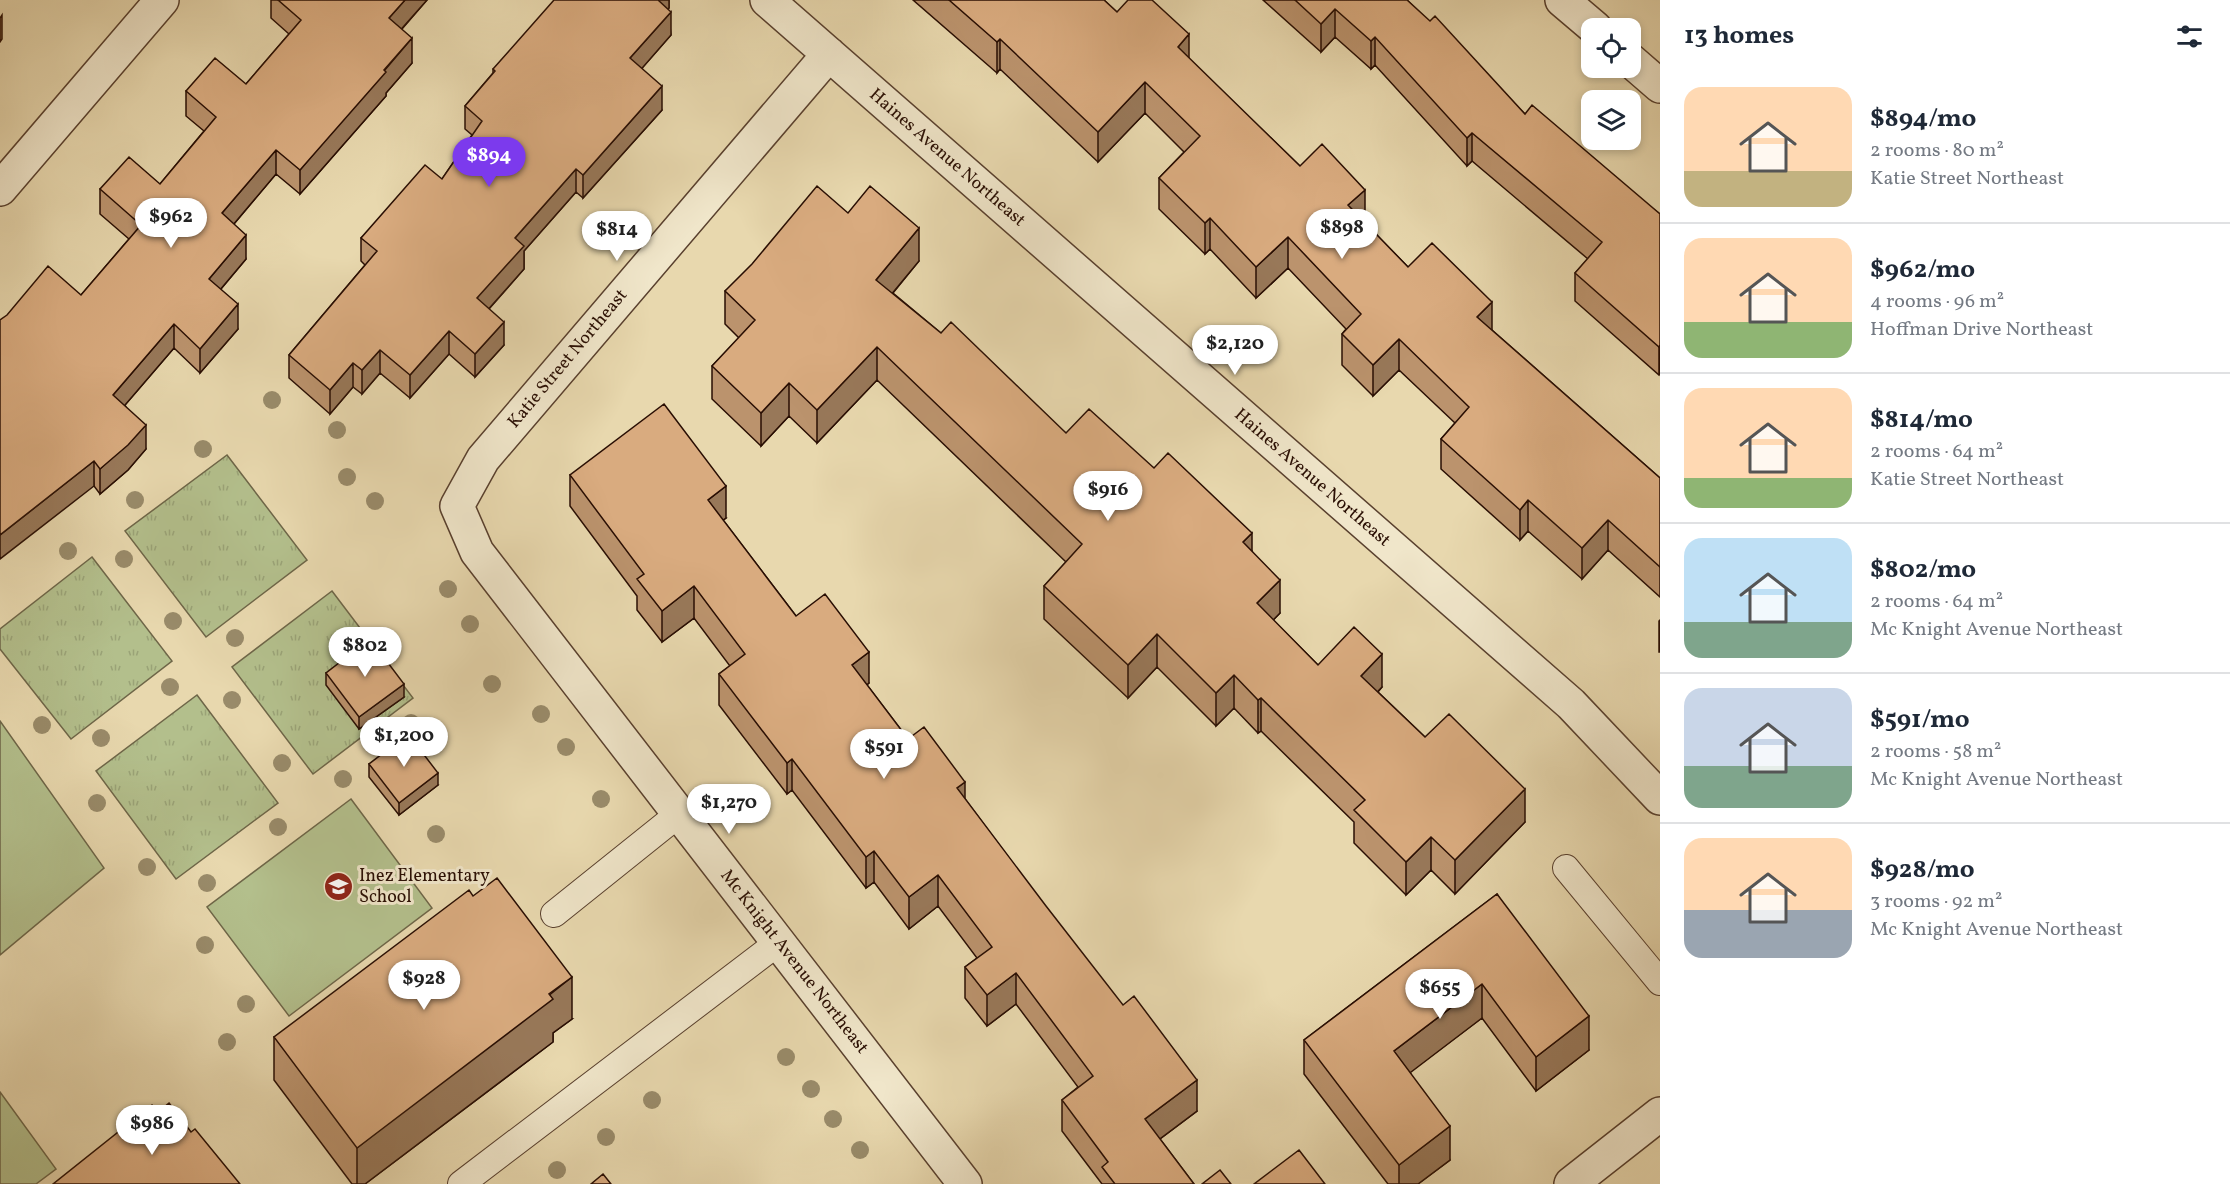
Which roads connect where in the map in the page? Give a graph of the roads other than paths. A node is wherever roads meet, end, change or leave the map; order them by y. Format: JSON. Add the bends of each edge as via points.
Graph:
{"nodes":[{"id":1,"x":162,"y":0,"type":"edge"},
{"id":2,"x":767,"y":0,"type":"edge"},
{"id":3,"x":1562,"y":0,"type":"edge"},
{"id":4,"x":1583,"y":18,"type":"edge"},
{"id":5,"x":829,"y":54,"type":"junction"},
{"id":6,"x":1641,"y":70,"type":"edge"},
{"id":7,"x":1660,"y":86,"type":"edge"},
{"id":8,"x":0,"y":189,"type":"edge"},
{"id":9,"x":457,"y":506,"type":"joint"},
{"id":10,"x":1660,"y":798,"type":"edge"},
{"id":11,"x":680,"y":813,"type":"junction"},
{"id":12,"x":1566,"y":868,"type":"dead end"},
{"id":13,"x":554,"y":914,"type":"dead end"},
{"id":14,"x":779,"y":942,"type":"junction"},
{"id":15,"x":1660,"y":982,"type":"edge"},
{"id":16,"x":1660,"y":1114,"type":"edge"},
{"id":17,"x":461,"y":1184,"type":"edge"},
{"id":18,"x":965,"y":1184,"type":"edge"},
{"id":19,"x":1571,"y":1184,"type":"edge"}],
"edges":[{"from":1,"to":8,"type":"street"},
{"from":2,"to":5,"type":"street","name":"Haines Avenue Northeast"},
{"from":3,"to":4,"type":"street"},
{"from":5,"to":9,"type":"street","name":"Katie Street Northeast","via":[[483,459]]},
{"from":5,"to":10,"type":"street","name":"Haines Avenue Northeast","via":[[1571,704]]},
{"from":6,"to":7,"type":"street"},
{"from":9,"to":11,"type":"street","name":"Mc Knight Avenue Northeast","via":[[477,552]]},
{"from":11,"to":13,"type":"lane"},
{"from":11,"to":14,"type":"street","name":"Mc Knight Avenue Northeast"},
{"from":12,"to":15,"type":"lane"},
{"from":14,"to":17,"type":"lane"},
{"from":14,"to":18,"type":"street","name":"Mc Knight Avenue Northeast"},
{"from":16,"to":19,"type":"street"}]}
